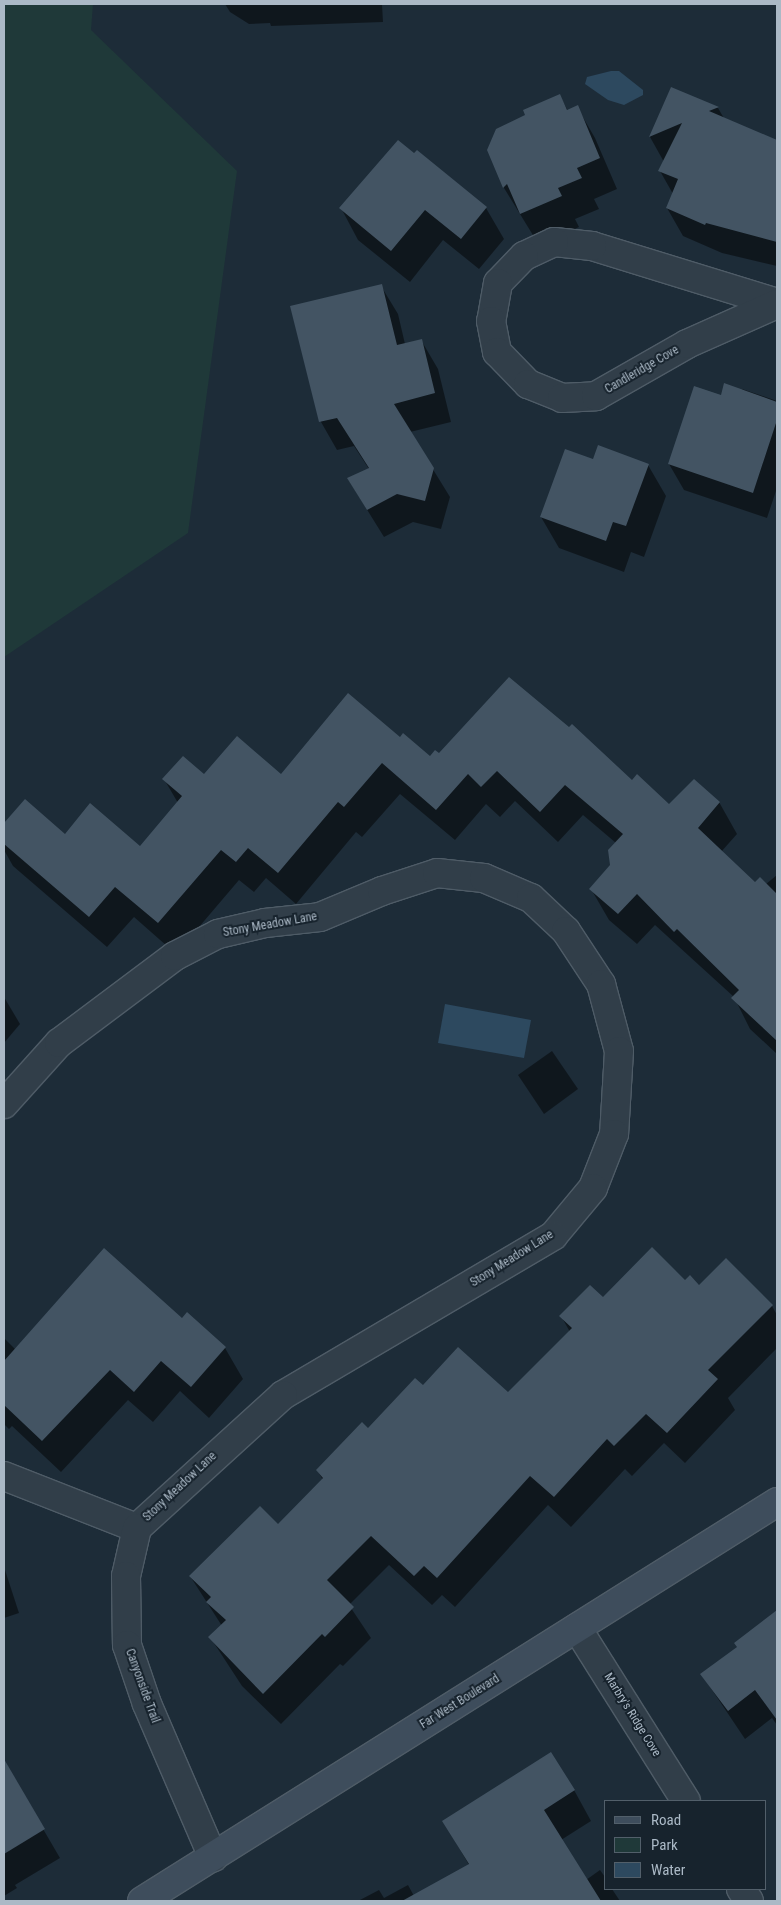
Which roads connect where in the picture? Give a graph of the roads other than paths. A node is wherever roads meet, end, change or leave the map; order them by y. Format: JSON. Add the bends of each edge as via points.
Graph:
{"nodes":[{"id":1,"x":777,"y":303,"type":"edge"},
{"id":2,"x":4,"y":1104,"type":"edge"},
{"id":3,"x":4,"y":1476,"type":"edge"},
{"id":4,"x":777,"y":1502,"type":"edge"},
{"id":5,"x":137,"y":1528,"type":"junction"},
{"id":6,"x":577,"y":1628,"type":"junction"},
{"id":7,"x":685,"y":1800,"type":"edge"},
{"id":8,"x":213,"y":1857,"type":"junction"},
{"id":9,"x":743,"y":1890,"type":"edge"},
{"id":10,"x":142,"y":1901,"type":"edge"},
{"id":11,"x":749,"y":1901,"type":"edge"}],
"edges":[{"from":1,"to":1,"type":"street","name":"Candleridge Cove","via":[[592,246],[554,242],[524,256],[498,283],[491,321],[497,352],[528,384],[562,398],[596,396],[687,344]]},
{"from":2,"to":5,"type":"street","name":"Stony Meadow Lane","via":[[59,1043],[175,956],[218,934],[265,923],[320,917],[382,891],[437,873],[484,878],[531,898],[566,931],[601,984],[619,1051],[614,1134],[593,1188],[559,1230],[283,1394]]},
{"from":3,"to":5,"type":"street"},
{"from":4,"to":6,"type":"street","name":"Far West Boulevard"},
{"from":5,"to":8,"type":"street","name":"Canyonside Trail","via":[[126,1576],[127,1645],[147,1704]]},
{"from":6,"to":7,"type":"street","name":"Marbry's Ridge Cove"},
{"from":6,"to":8,"type":"street","name":"Far West Boulevard"},
{"from":8,"to":10,"type":"street","name":"Far West Boulevard"},
{"from":9,"to":11,"type":"street"}]}
